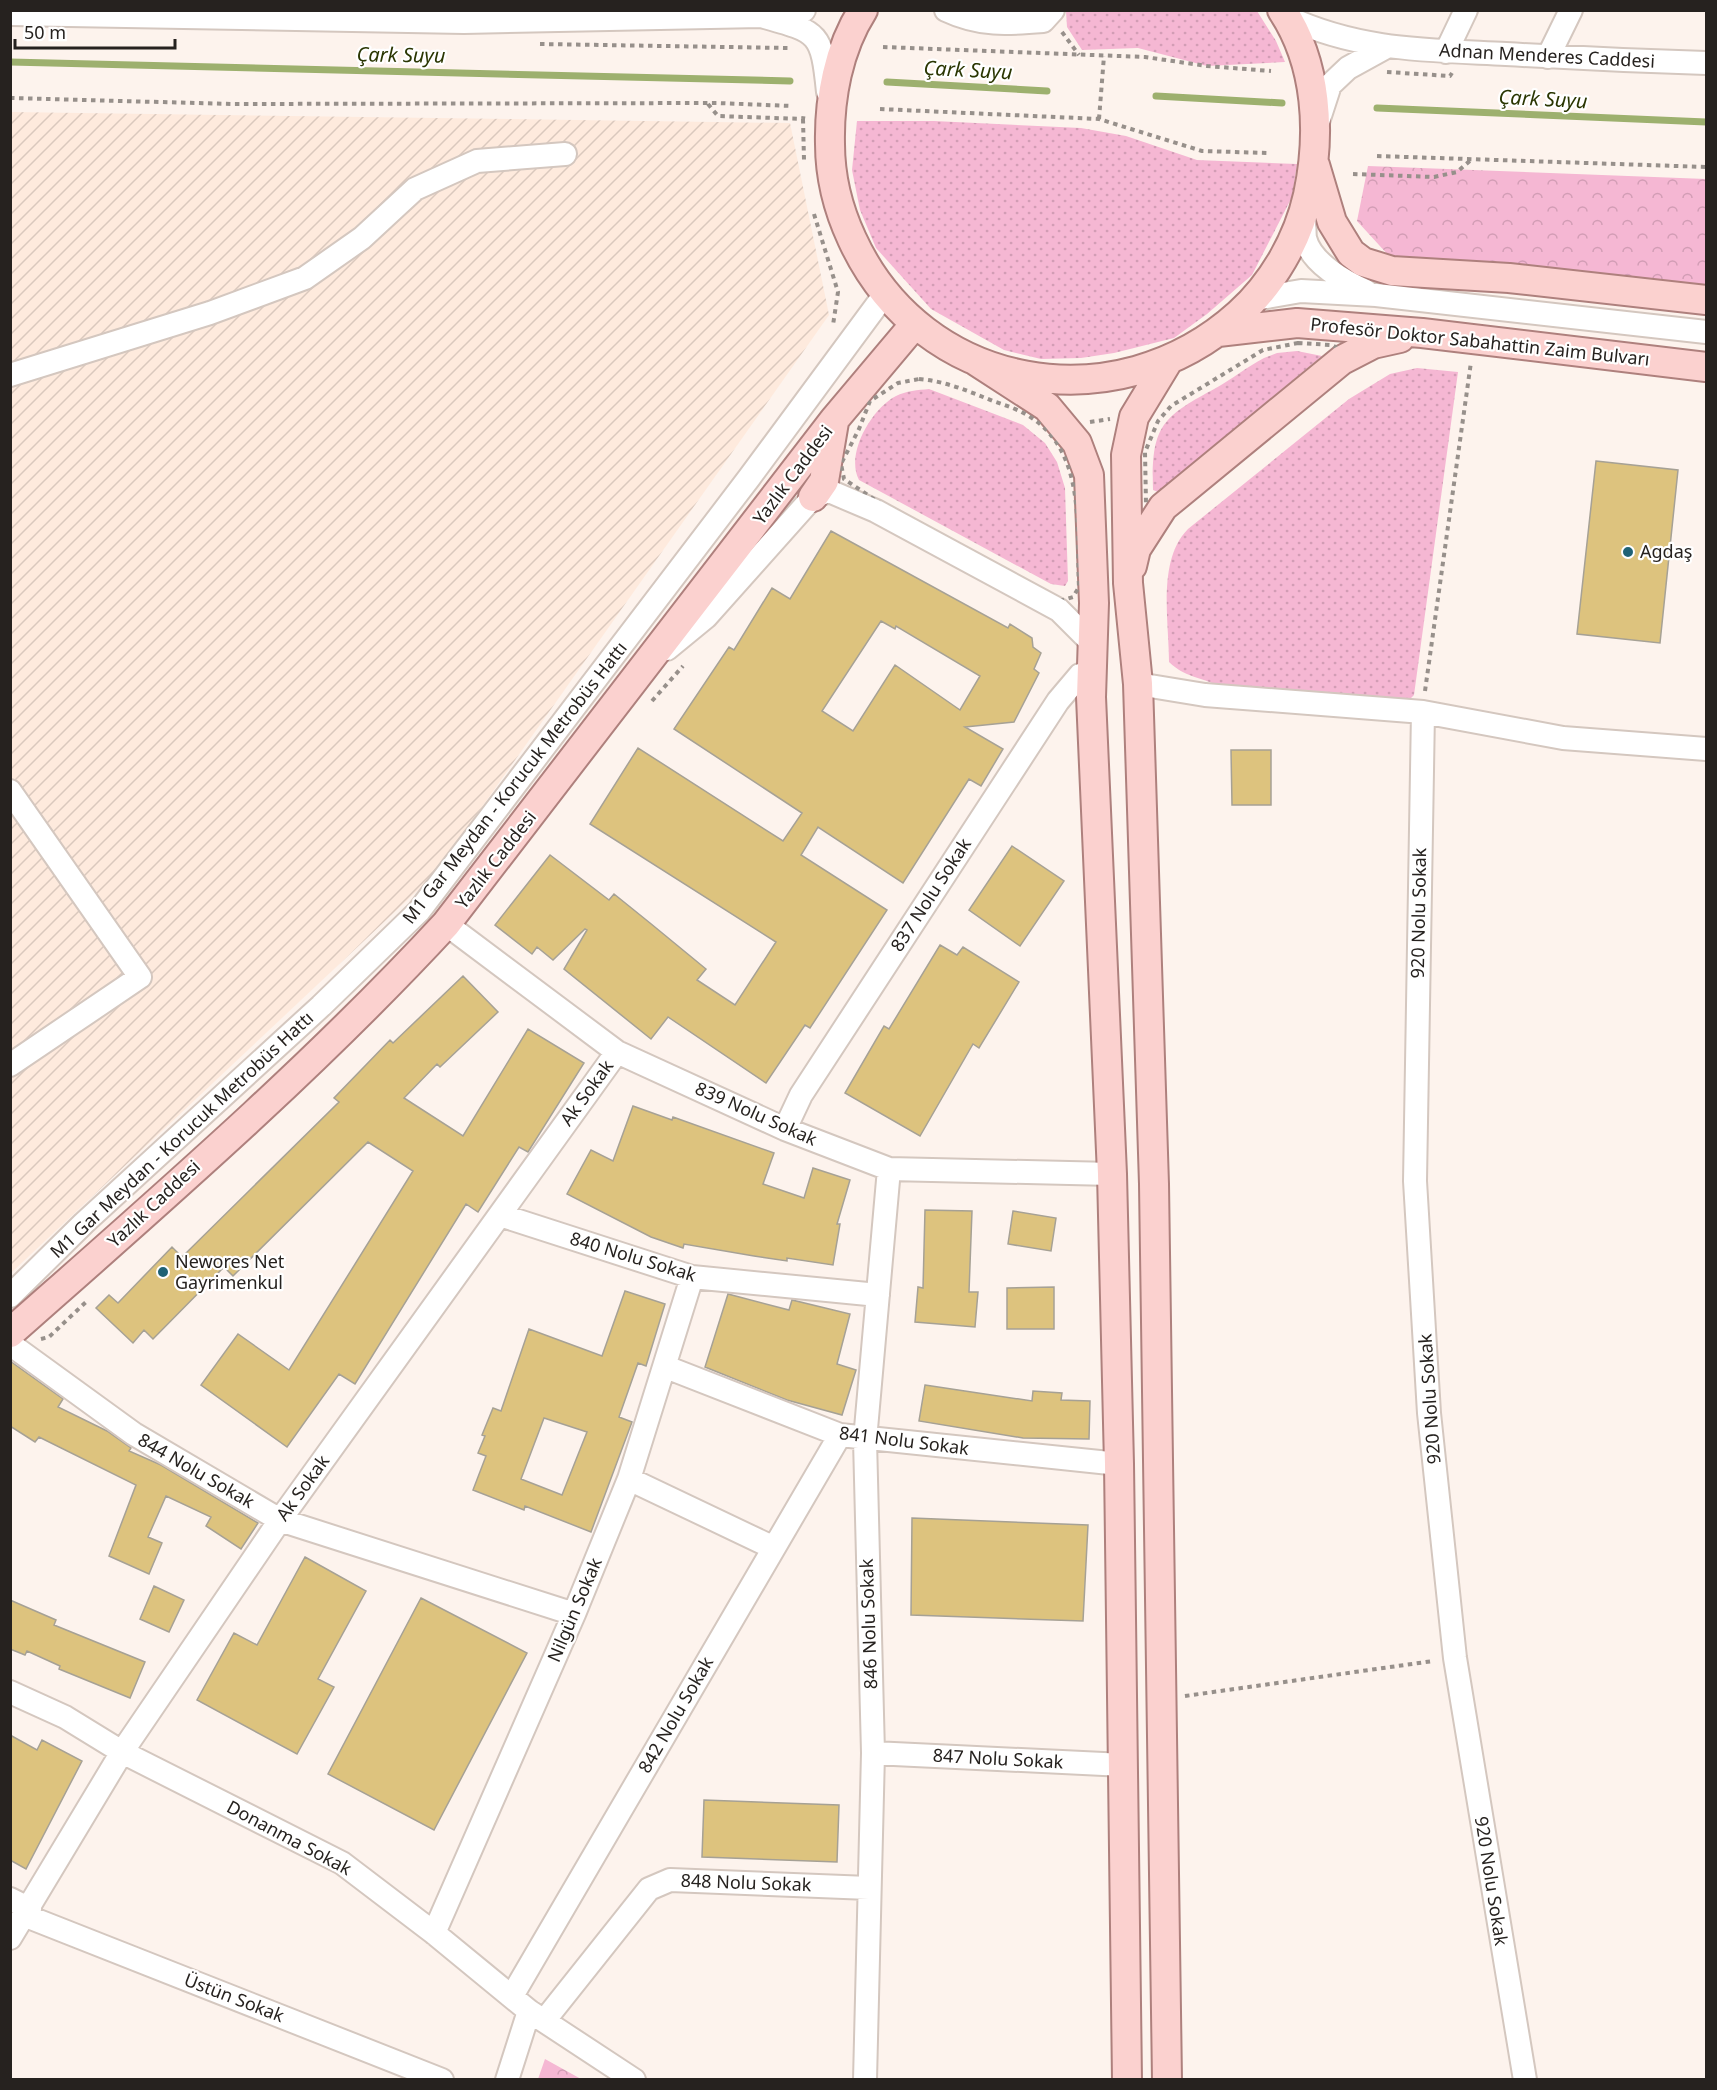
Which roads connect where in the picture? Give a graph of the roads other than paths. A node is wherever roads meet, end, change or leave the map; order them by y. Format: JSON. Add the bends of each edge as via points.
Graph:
{"nodes":[{"id":1,"x":804,"y":10,"type":"edge"},
{"id":2,"x":863,"y":10,"type":"edge"},
{"id":3,"x":946,"y":10,"type":"edge"},
{"id":4,"x":1466,"y":10,"type":"edge"},
{"id":5,"x":1571,"y":10,"type":"edge"},
{"id":6,"x":82,"y":12,"type":"edge"},
{"id":7,"x":1051,"y":13,"type":"edge"},
{"id":8,"x":10,"y":14,"type":"edge"},
{"id":9,"x":1285,"y":14,"type":"edge"},
{"id":10,"x":612,"y":15,"type":"edge"},
{"id":11,"x":464,"y":16,"type":"edge"},
{"id":12,"x":760,"y":16,"type":"junction"},
{"id":13,"x":1388,"y":46,"type":"junction"},
{"id":14,"x":1446,"y":52,"type":"junction"},
{"id":15,"x":1548,"y":57,"type":"junction"},
{"id":16,"x":1707,"y":63,"type":"edge"},
{"id":17,"x":813,"y":111,"type":"junction"},
{"id":18,"x":1317,"y":126,"type":"junction"},
{"id":19,"x":565,"y":154,"type":"dead end"},
{"id":20,"x":1315,"y":163,"type":"junction"},
{"id":21,"x":1304,"y":214,"type":"junction"},
{"id":22,"x":885,"y":294,"type":"junction"},
{"id":23,"x":1376,"y":295,"type":"junction"},
{"id":24,"x":1255,"y":299,"type":"junction"},
{"id":25,"x":1707,"y":300,"type":"edge"},
{"id":26,"x":914,"y":325,"type":"junction"},
{"id":27,"x":1218,"y":332,"type":"junction"},
{"id":28,"x":1707,"y":332,"type":"edge"},
{"id":29,"x":1422,"y":333,"type":"junction"},
{"id":30,"x":976,"y":361,"type":"junction"},
{"id":31,"x":1168,"y":361,"type":"junction"},
{"id":32,"x":1707,"y":367,"type":"edge"},
{"id":33,"x":10,"y":375,"type":"edge"},
{"id":34,"x":834,"y":420,"type":"junction"},
{"id":35,"x":813,"y":497,"type":"junction"},
{"id":36,"x":1128,"y":583,"type":"junction"},
{"id":37,"x":1093,"y":644,"type":"junction"},
{"id":38,"x":648,"y":665,"type":"junction"},
{"id":39,"x":1091,"y":674,"type":"junction"},
{"id":40,"x":1138,"y":684,"type":"junction"},
{"id":41,"x":1422,"y":712,"type":"junction"},
{"id":42,"x":1707,"y":748,"type":"edge"},
{"id":43,"x":10,"y":791,"type":"edge"},
{"id":44,"x":446,"y":924,"type":"junction"},
{"id":45,"x":617,"y":1052,"type":"junction"},
{"id":46,"x":10,"y":1065,"type":"edge"},
{"id":47,"x":785,"y":1129,"type":"junction"},
{"id":48,"x":889,"y":1169,"type":"junction"},
{"id":49,"x":1112,"y":1174,"type":"junction"},
{"id":50,"x":500,"y":1215,"type":"junction"},
{"id":51,"x":692,"y":1277,"type":"junction"},
{"id":52,"x":878,"y":1295,"type":"junction"},
{"id":53,"x":10,"y":1296,"type":"edge"},
{"id":54,"x":10,"y":1333,"type":"edge"},
{"id":55,"x":10,"y":1344,"type":"edge"},
{"id":56,"x":666,"y":1367,"type":"junction"},
{"id":57,"x":840,"y":1435,"type":"junction"},
{"id":58,"x":865,"y":1440,"type":"junction"},
{"id":59,"x":1119,"y":1464,"type":"junction"},
{"id":60,"x":629,"y":1479,"type":"junction"},
{"id":61,"x":280,"y":1520,"type":"junction"},
{"id":62,"x":774,"y":1548,"type":"junction"},
{"id":63,"x":574,"y":1614,"type":"junction"},
{"id":64,"x":10,"y":1692,"type":"edge"},
{"id":65,"x":122,"y":1752,"type":"junction"},
{"id":66,"x":873,"y":1753,"type":"junction"},
{"id":67,"x":1124,"y":1765,"type":"junction"},
{"id":68,"x":869,"y":1888,"type":"junction"},
{"id":69,"x":22,"y":1908,"type":"edge"},
{"id":70,"x":434,"y":1933,"type":"junction"},
{"id":71,"x":10,"y":1938,"type":"edge"},
{"id":72,"x":512,"y":1995,"type":"junction"},
{"id":73,"x":537,"y":2016,"type":"junction"},
{"id":74,"x":442,"y":2079,"type":"edge"},
{"id":75,"x":507,"y":2079,"type":"edge"},
{"id":76,"x":634,"y":2079,"type":"edge"},
{"id":77,"x":865,"y":2079,"type":"edge"},
{"id":78,"x":1127,"y":2079,"type":"edge"},
{"id":79,"x":1167,"y":2079,"type":"edge"},
{"id":80,"x":1525,"y":2079,"type":"edge"}],
"edges":[{"from":1,"to":12,"type":"street"},
{"from":2,"to":17,"type":"main road"},
{"from":3,"to":7,"type":"street","via":[[968,20],[1006,24],[1043,21]]},
{"from":4,"to":14,"type":"street"},
{"from":5,"to":15,"type":"street"},
{"from":6,"to":8,"type":"street"},
{"from":6,"to":11,"type":"street"},
{"from":9,"to":13,"type":"street","name":"Adnan Menderes Caddesi","via":[[1316,31]]},
{"from":9,"to":18,"type":"main road","via":[[1308,70]]},
{"from":10,"to":11,"type":"street"},
{"from":10,"to":12,"type":"street"},
{"from":12,"to":17,"type":"street","via":[[798,27],[820,43],[825,57]]},
{"from":13,"to":14,"type":"street","name":"Adnan Menderes Caddesi"},
{"from":13,"to":18,"type":"street","via":[[1348,68],[1330,85]]},
{"from":14,"to":15,"type":"street","name":"Adnan Menderes Caddesi"},
{"from":15,"to":16,"type":"street","name":"Adnan Menderes Caddesi"},
{"from":17,"to":22,"type":"main road","via":[[841,214],[862,261]]},
{"from":18,"to":20,"type":"main road"},
{"from":19,"to":33,"type":"street","via":[[477,161],[415,189],[362,238],[305,278],[210,313]]},
{"from":20,"to":21,"type":"main road"},
{"from":20,"to":25,"type":"main road","via":[[1332,222],[1351,253],[1363,262],[1392,271],[1509,278]]},
{"from":21,"to":23,"type":"street","via":[[1305,240],[1322,263],[1344,281]]},
{"from":21,"to":24,"type":"main road","via":[[1284,259]]},
{"from":22,"to":26,"type":"main road"},
{"from":22,"to":53,"type":"street","name":"M1 Gar Meydan - Korucuk Metrobüs Hattı","via":[[419,911]]},
{"from":23,"to":24,"type":"street","via":[[1301,291]]},
{"from":23,"to":28,"type":"street"},
{"from":24,"to":27,"type":"main road"},
{"from":26,"to":30,"type":"main road"},
{"from":26,"to":34,"type":"main road","name":"Yazlık Caddesi"},
{"from":27,"to":29,"type":"main road","name":"Profesör Doktor Sabahattin Zaim Bulvarı","via":[[1288,323]]},
{"from":27,"to":31,"type":"main road"},
{"from":29,"to":32,"type":"main road","name":"Profesör Doktor Sabahattin Zaim Bulvarı"},
{"from":29,"to":36,"type":"main road","via":[[1373,344],[1341,360],[1163,507],[1136,549]]},
{"from":30,"to":31,"type":"main road","via":[[1023,376],[1072,381],[1121,376]]},
{"from":30,"to":37,"type":"main road","via":[[1047,407],[1077,443],[1089,475]]},
{"from":31,"to":36,"type":"main road","via":[[1129,432]]},
{"from":34,"to":35,"type":"main road","via":[[824,481]]},
{"from":34,"to":38,"type":"main road","name":"Yazlık Caddesi"},
{"from":35,"to":37,"type":"street","via":[[829,491],[876,511],[1059,610]]},
{"from":35,"to":38,"type":"street","via":[[706,617]]},
{"from":36,"to":40,"type":"main road"},
{"from":37,"to":39,"type":"main road"},
{"from":38,"to":44,"type":"main road","name":"Yazlık Caddesi"},
{"from":39,"to":47,"type":"street","name":"837 Nolu Sokak","via":[[1080,675],[1058,701],[801,1095]]},
{"from":39,"to":49,"type":"main road"},
{"from":40,"to":41,"type":"street","via":[[1205,695]]},
{"from":40,"to":79,"type":"main road","via":[[1154,1196]]},
{"from":41,"to":42,"type":"street","via":[[1563,738]]},
{"from":41,"to":80,"type":"street","name":"920 Nolu Sokak","via":[[1415,1181],[1429,1413],[1455,1658]]},
{"from":43,"to":46,"type":"street","via":[[140,977]]},
{"from":44,"to":45,"type":"street","name":"839 Nolu Sokak"},
{"from":44,"to":54,"type":"main road","name":"Yazlık Caddesi","via":[[338,1034]]},
{"from":45,"to":47,"type":"street","name":"839 Nolu Sokak"},
{"from":45,"to":50,"type":"street","name":"Ak Sokak"},
{"from":47,"to":48,"type":"street","name":"839 Nolu Sokak"},
{"from":48,"to":49,"type":"street","name":"839 Nolu Sokak"},
{"from":48,"to":52,"type":"street","name":"846 Nolu Sokak"},
{"from":49,"to":59,"type":"main road"},
{"from":50,"to":51,"type":"street","name":"840 Nolu Sokak"},
{"from":50,"to":61,"type":"street","name":"Ak Sokak"},
{"from":51,"to":52,"type":"street","name":"840 Nolu Sokak"},
{"from":51,"to":56,"type":"street","name":"Nilgün Sokak"},
{"from":52,"to":58,"type":"street","name":"846 Nolu Sokak"},
{"from":55,"to":61,"type":"street","name":"844 Nolu Sokak","via":[[134,1434]]},
{"from":56,"to":57,"type":"street","name":"841 Nolu Sokak"},
{"from":56,"to":60,"type":"street","name":"Nilgün Sokak"},
{"from":57,"to":58,"type":"street","name":"841 Nolu Sokak"},
{"from":57,"to":62,"type":"street","name":"842 Nolu Sokak"},
{"from":58,"to":59,"type":"street","name":"841 Nolu Sokak"},
{"from":58,"to":66,"type":"street","name":"846 Nolu Sokak"},
{"from":59,"to":67,"type":"main road"},
{"from":60,"to":62,"type":"street"},
{"from":60,"to":63,"type":"street","name":"Nilgün Sokak"},
{"from":61,"to":63,"type":"street","name":"844 Nolu Sokak"},
{"from":61,"to":65,"type":"street","name":"Ak Sokak"},
{"from":62,"to":72,"type":"street","name":"842 Nolu Sokak"},
{"from":63,"to":70,"type":"street","name":"Nilgün Sokak"},
{"from":64,"to":65,"type":"street","name":"Donanma Sokak","via":[[65,1717]]},
{"from":65,"to":69,"type":"street","name":"Ak Sokak"},
{"from":65,"to":70,"type":"street","name":"Donanma Sokak","via":[[342,1863]]},
{"from":66,"to":67,"type":"street","name":"847 Nolu Sokak"},
{"from":66,"to":68,"type":"street","name":"846 Nolu Sokak"},
{"from":67,"to":78,"type":"main road"},
{"from":68,"to":73,"type":"street","name":"848 Nolu Sokak","via":[[670,1880],[649,1889]]},
{"from":68,"to":77,"type":"street","name":"846 Nolu Sokak"},
{"from":69,"to":71,"type":"street","name":"Ak Sokak"},
{"from":69,"to":74,"type":"street","name":"Üstün Sokak"},
{"from":70,"to":72,"type":"street","name":"Donanma Sokak"},
{"from":72,"to":73,"type":"street","name":"Donanma Sokak"},
{"from":73,"to":75,"type":"street"},
{"from":73,"to":76,"type":"street","name":"Donanma Sokak"}]}
